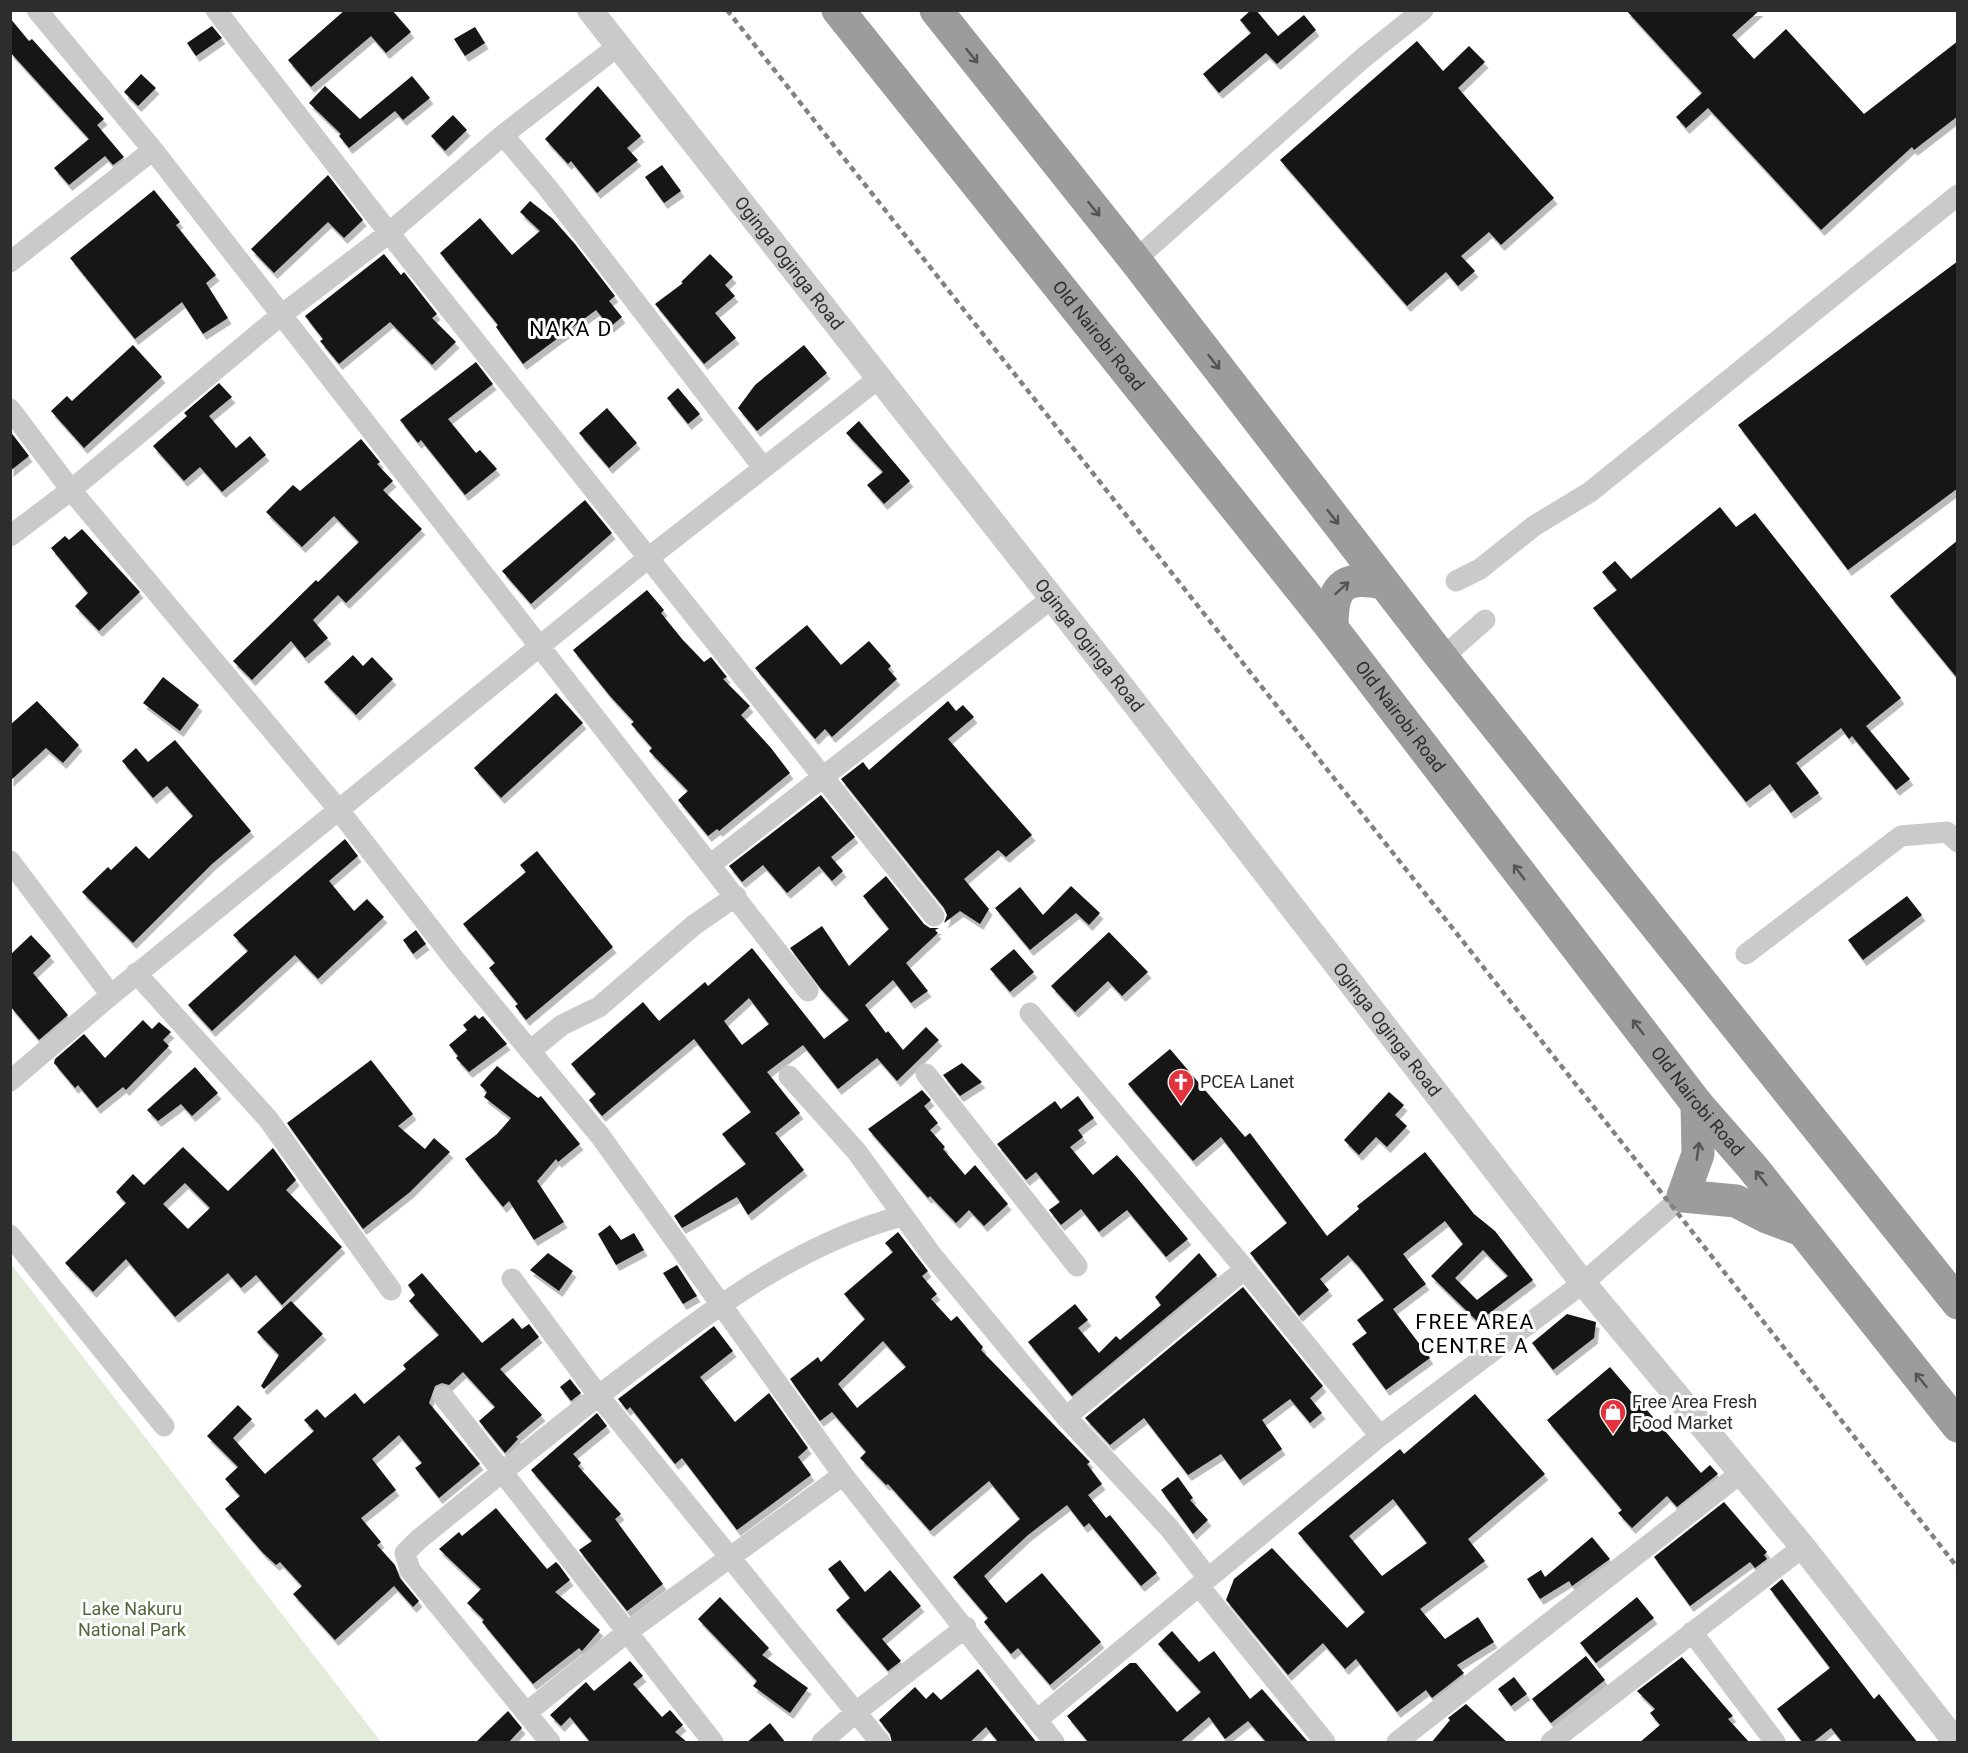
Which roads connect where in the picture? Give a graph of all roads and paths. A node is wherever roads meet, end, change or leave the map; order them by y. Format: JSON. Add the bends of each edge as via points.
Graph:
{"nodes":[{"id":1,"x":37,"y":10,"type":"edge"},
{"id":2,"x":216,"y":10,"type":"edge"},
{"id":3,"x":590,"y":10,"type":"edge"},
{"id":4,"x":838,"y":10,"type":"edge"},
{"id":5,"x":936,"y":10,"type":"edge"},
{"id":6,"x":1423,"y":10,"type":"edge"},
{"id":7,"x":618,"y":46,"type":"junction"},
{"id":8,"x":503,"y":135,"type":"junction"},
{"id":9,"x":153,"y":150,"type":"junction"},
{"id":10,"x":1958,"y":195,"type":"edge"},
{"id":11,"x":389,"y":233,"type":"junction"},
{"id":12,"x":1135,"y":260,"type":"junction"},
{"id":13,"x":10,"y":262,"type":"edge"},
{"id":14,"x":280,"y":316,"type":"junction"},
{"id":15,"x":879,"y":378,"type":"junction"},
{"id":16,"x":10,"y":409,"type":"edge"},
{"id":17,"x":762,"y":466,"type":"junction"},
{"id":18,"x":71,"y":489,"type":"junction"},
{"id":19,"x":10,"y":536,"type":"edge"},
{"id":20,"x":647,"y":559,"type":"junction"},
{"id":21,"x":1456,"y":581,"type":"dead end"},
{"id":22,"x":1383,"y":583,"type":"junction"},
{"id":23,"x":1041,"y":607,"type":"junction"},
{"id":24,"x":1485,"y":620,"type":"dead end"},
{"id":25,"x":1332,"y":628,"type":"junction"},
{"id":26,"x":541,"y":647,"type":"junction"},
{"id":27,"x":1442,"y":658,"type":"junction"},
{"id":28,"x":822,"y":777,"type":"junction"},
{"id":29,"x":338,"y":810,"type":"junction"},
{"id":30,"x":1958,"y":842,"type":"edge"},
{"id":31,"x":710,"y":865,"type":"junction"},
{"id":32,"x":14,"y":870,"type":"edge"},
{"id":33,"x":736,"y":896,"type":"junction"},
{"id":34,"x":933,"y":916,"type":"dead end"},
{"id":35,"x":1746,"y":954,"type":"dead end"},
{"id":36,"x":136,"y":973,"type":"junction"},
{"id":37,"x":808,"y":992,"type":"dead end"},
{"id":38,"x":111,"y":995,"type":"junction"},
{"id":39,"x":1030,"y":1013,"type":"dead end"},
{"id":40,"x":530,"y":1051,"type":"junction"},
{"id":41,"x":926,"y":1074,"type":"dead end"},
{"id":42,"x":789,"y":1076,"type":"dead end"},
{"id":43,"x":10,"y":1082,"type":"edge"},
{"id":44,"x":1697,"y":1104,"type":"junction"},
{"id":45,"x":1683,"y":1196,"type":"junction"},
{"id":46,"x":902,"y":1216,"type":"junction"},
{"id":47,"x":1802,"y":1230,"type":"junction"},
{"id":48,"x":10,"y":1235,"type":"edge"},
{"id":49,"x":1077,"y":1266,"type":"dead end"},
{"id":50,"x":1245,"y":1269,"type":"junction"},
{"id":51,"x":512,"y":1279,"type":"dead end"},
{"id":52,"x":1583,"y":1283,"type":"junction"},
{"id":53,"x":391,"y":1290,"type":"dead end"},
{"id":54,"x":722,"y":1302,"type":"junction"},
{"id":55,"x":1958,"y":1303,"type":"edge"},
{"id":56,"x":598,"y":1395,"type":"junction"},
{"id":57,"x":443,"y":1396,"type":"dead end"},
{"id":58,"x":1066,"y":1417,"type":"junction"},
{"id":59,"x":164,"y":1426,"type":"dead end"},
{"id":60,"x":1958,"y":1426,"type":"edge"},
{"id":61,"x":1380,"y":1436,"type":"junction"},
{"id":62,"x":502,"y":1472,"type":"junction"},
{"id":63,"x":1742,"y":1472,"type":"junction"},
{"id":64,"x":843,"y":1475,"type":"junction"},
{"id":65,"x":1803,"y":1547,"type":"junction"},
{"id":66,"x":732,"y":1558,"type":"junction"},
{"id":67,"x":1204,"y":1582,"type":"junction"},
{"id":68,"x":966,"y":1627,"type":"junction"},
{"id":69,"x":1692,"y":1632,"type":"junction"},
{"id":70,"x":626,"y":1633,"type":"junction"},
{"id":71,"x":856,"y":1712,"type":"junction"},
{"id":72,"x":526,"y":1713,"type":"junction"},
{"id":73,"x":1037,"y":1720,"type":"junction"},
{"id":74,"x":549,"y":1743,"type":"edge"},
{"id":75,"x":713,"y":1743,"type":"edge"},
{"id":76,"x":822,"y":1743,"type":"edge"},
{"id":77,"x":880,"y":1743,"type":"edge"},
{"id":78,"x":1054,"y":1743,"type":"edge"},
{"id":79,"x":1325,"y":1743,"type":"edge"},
{"id":80,"x":1397,"y":1743,"type":"edge"},
{"id":81,"x":1551,"y":1743,"type":"edge"},
{"id":82,"x":1774,"y":1743,"type":"edge"},
{"id":83,"x":1956,"y":1743,"type":"edge"}],
"edges":[{"from":1,"to":9,"type":"street"},
{"from":2,"to":11,"type":"street"},
{"from":3,"to":7,"type":"street","name":"Oginga Oginga Road"},
{"from":4,"to":25,"type":"highway","name":"Old Nairobi Road"},
{"from":5,"to":12,"type":"highway","one_way":true},
{"from":6,"to":12,"type":"street"},
{"from":7,"to":8,"type":"street"},
{"from":7,"to":15,"type":"street","name":"Oginga Oginga Road"},
{"from":8,"to":11,"type":"street"},
{"from":8,"to":17,"type":"street"},
{"from":9,"to":13,"type":"street"},
{"from":9,"to":14,"type":"street"},
{"from":10,"to":21,"type":"street","via":[[1590,492],[1534,526],[1480,569]]},
{"from":11,"to":14,"type":"street"},
{"from":11,"to":20,"type":"street"},
{"from":12,"to":22,"type":"highway","one_way":true},
{"from":14,"to":18,"type":"street"},
{"from":14,"to":26,"type":"street"},
{"from":15,"to":17,"type":"street"},
{"from":15,"to":23,"type":"street","name":"Oginga Oginga Road"},
{"from":16,"to":18,"type":"street"},
{"from":17,"to":20,"type":"street"},
{"from":18,"to":19,"type":"street"},
{"from":18,"to":29,"type":"street"},
{"from":20,"to":26,"type":"street"},
{"from":20,"to":28,"type":"street"},
{"from":25,"to":22,"type":"highway","one_way":true,"via":[[1333,601],[1341,588],[1352,580]]},
{"from":22,"to":27,"type":"highway"},
{"from":23,"to":28,"type":"street"},
{"from":23,"to":52,"type":"street","name":"Oginga Oginga Road"},
{"from":24,"to":27,"type":"street"},
{"from":44,"to":25,"type":"highway","name":"Old Nairobi Road","one_way":true},
{"from":26,"to":29,"type":"street"},
{"from":26,"to":31,"type":"street"},
{"from":27,"to":55,"type":"highway"},
{"from":28,"to":31,"type":"street"},
{"from":28,"to":34,"type":"street"},
{"from":29,"to":36,"type":"street"},
{"from":29,"to":40,"type":"street"},
{"from":30,"to":35,"type":"street","via":[[1947,832],[1901,836]]},
{"from":31,"to":33,"type":"street"},
{"from":32,"to":38,"type":"street"},
{"from":33,"to":37,"type":"street"},
{"from":33,"to":40,"type":"street","via":[[694,925],[599,1007],[562,1025]]},
{"from":36,"to":38,"type":"street"},
{"from":36,"to":53,"type":"street","via":[[268,1119]]},
{"from":38,"to":43,"type":"street"},
{"from":39,"to":50,"type":"street"},
{"from":40,"to":54,"type":"street","via":[[602,1137]]},
{"from":41,"to":49,"type":"street"},
{"from":42,"to":46,"type":"street","via":[[857,1152]]},
{"from":45,"to":44,"type":"highway","one_way":true,"via":[[1698,1154]]},
{"from":47,"to":44,"type":"highway","name":"Old Nairobi Road","one_way":true},
{"from":45,"to":47,"type":"highway","via":[[1736,1201]]},
{"from":45,"to":52,"type":"street"},
{"from":46,"to":54,"type":"street","via":[[864,1226]]},
{"from":46,"to":58,"type":"street"},
{"from":60,"to":47,"type":"highway","name":"Old Nairobi Road","one_way":true},
{"from":48,"to":59,"type":"street"},
{"from":50,"to":58,"type":"street"},
{"from":50,"to":61,"type":"street"},
{"from":51,"to":56,"type":"street"},
{"from":52,"to":61,"type":"street"},
{"from":52,"to":63,"type":"street","name":"Oginga Oginga Road"},
{"from":54,"to":56,"type":"street"},
{"from":54,"to":64,"type":"street"},
{"from":56,"to":62,"type":"street"},
{"from":56,"to":66,"type":"street"},
{"from":57,"to":62,"type":"street"},
{"from":58,"to":67,"type":"street","via":[[1170,1529]]},
{"from":61,"to":67,"type":"street"},
{"from":62,"to":70,"type":"street"},
{"from":62,"to":72,"type":"street","via":[[405,1553],[410,1570]]},
{"from":63,"to":65,"type":"street","name":"Oginga Oginga Road"},
{"from":63,"to":80,"type":"street"},
{"from":64,"to":66,"type":"street"},
{"from":64,"to":68,"type":"street"},
{"from":65,"to":69,"type":"street"},
{"from":65,"to":83,"type":"street","name":"Oginga Oginga Road"},
{"from":66,"to":70,"type":"street"},
{"from":66,"to":71,"type":"street"},
{"from":67,"to":73,"type":"street"},
{"from":67,"to":79,"type":"street"},
{"from":68,"to":71,"type":"street"},
{"from":68,"to":73,"type":"street"},
{"from":69,"to":81,"type":"street"},
{"from":69,"to":82,"type":"street"},
{"from":70,"to":72,"type":"street"},
{"from":70,"to":75,"type":"street"},
{"from":71,"to":76,"type":"street"},
{"from":71,"to":77,"type":"street"},
{"from":72,"to":74,"type":"street"},
{"from":73,"to":78,"type":"street"}]}
